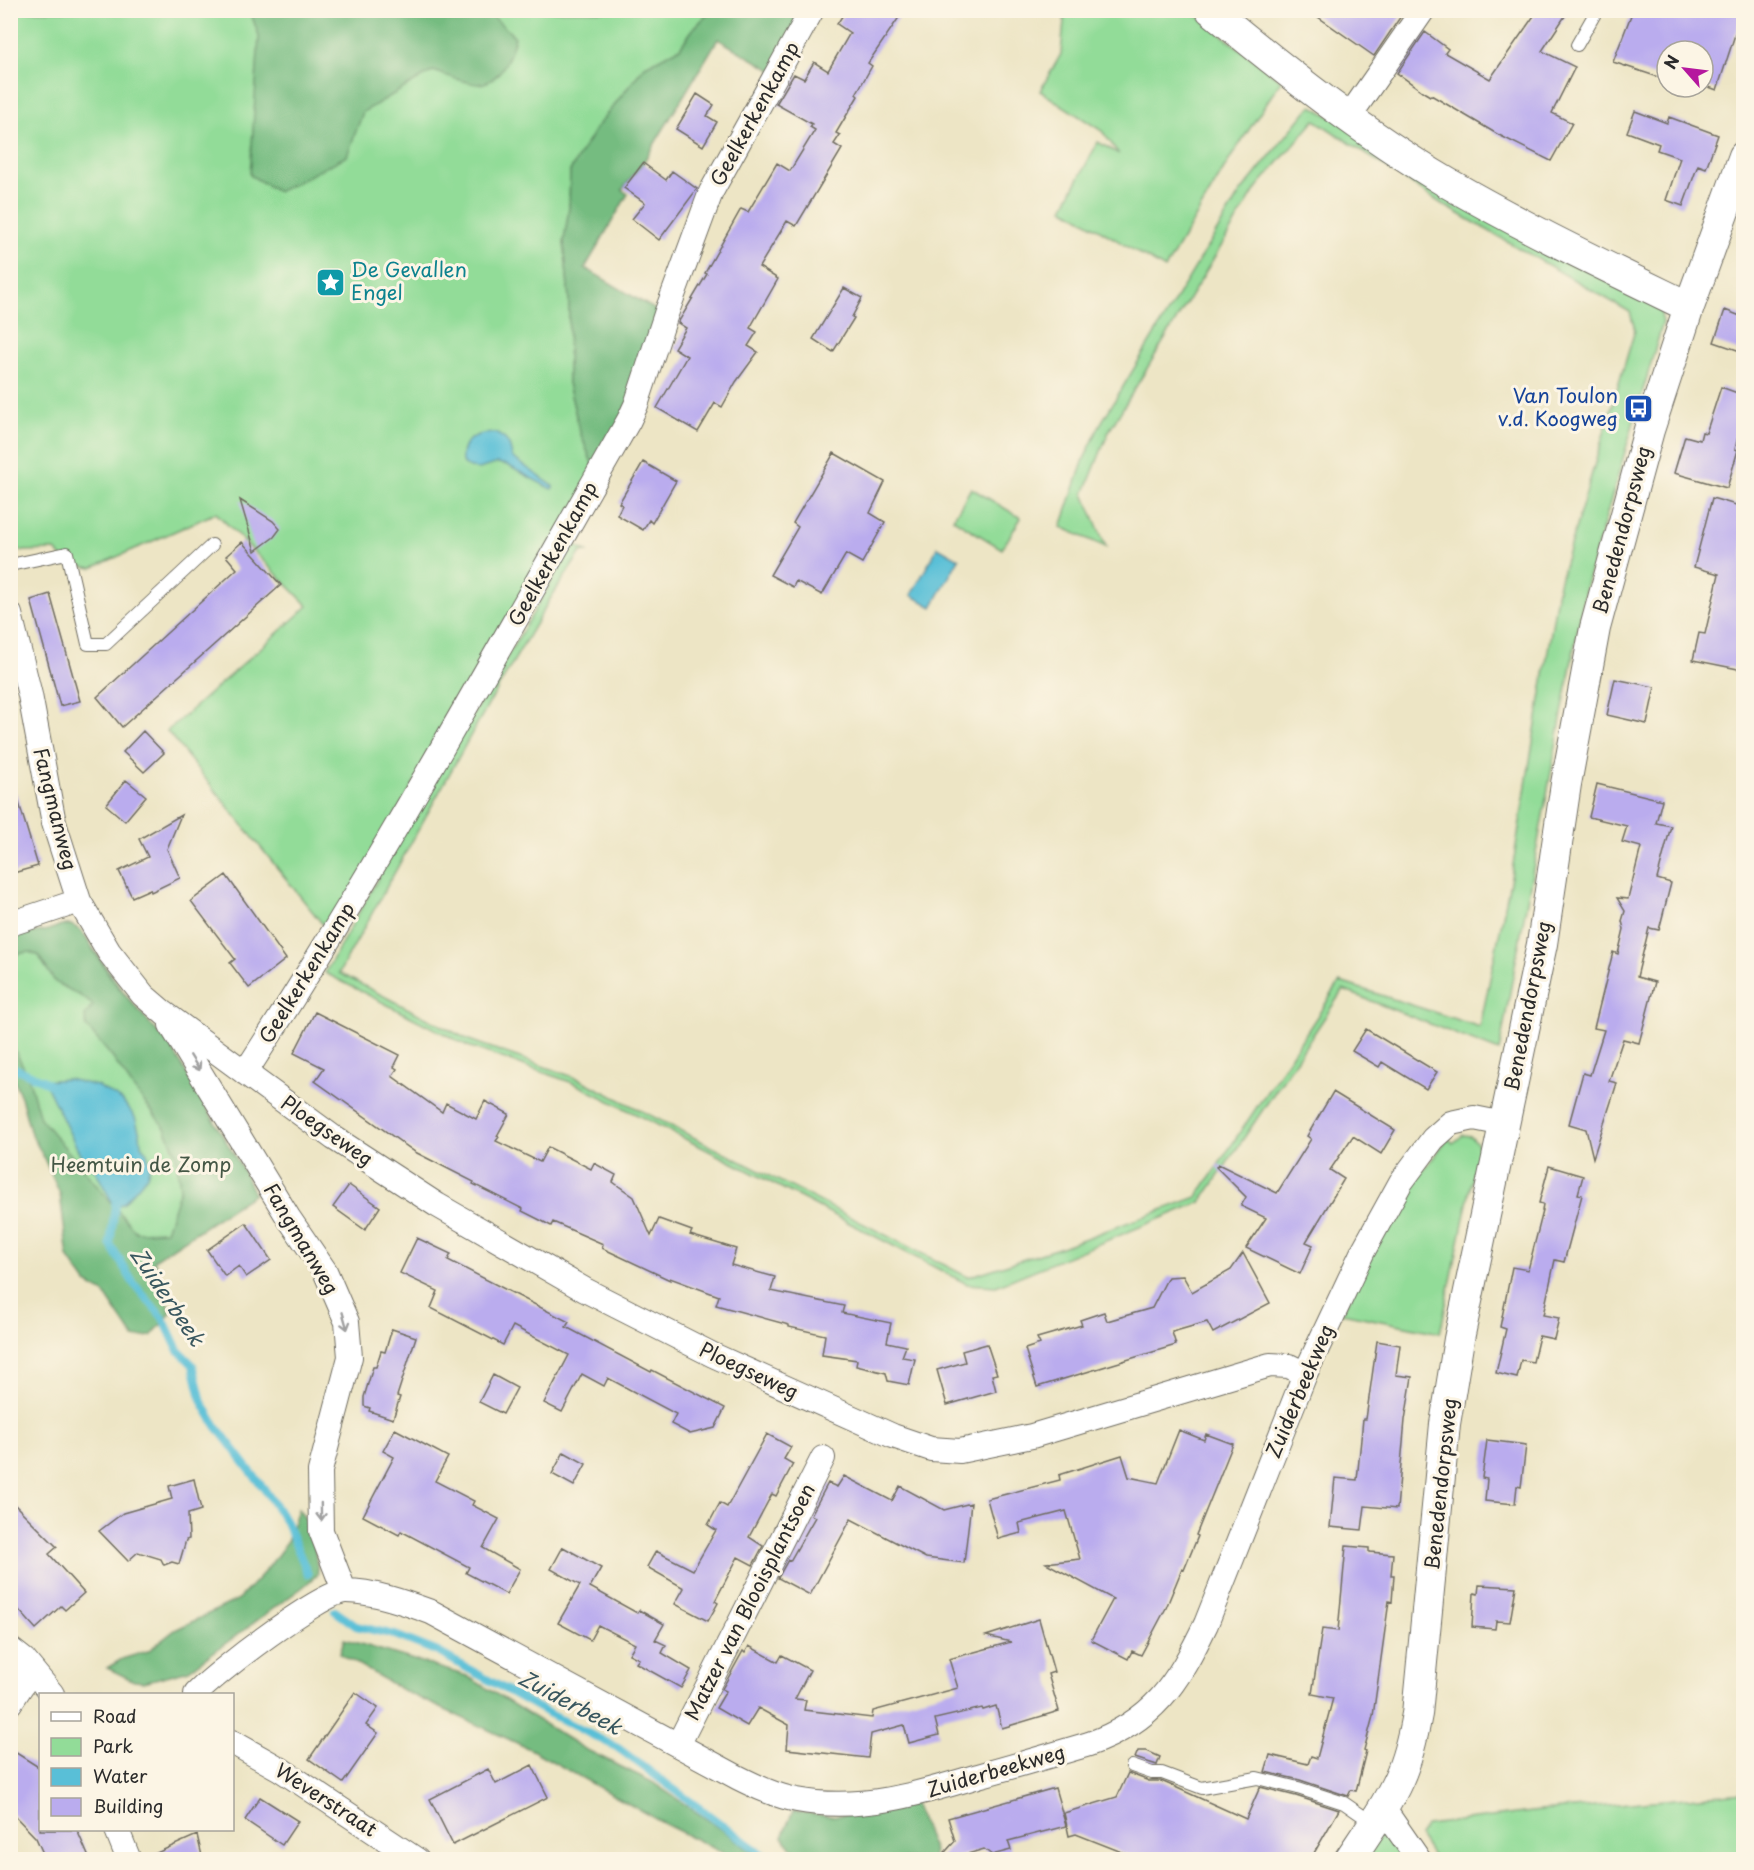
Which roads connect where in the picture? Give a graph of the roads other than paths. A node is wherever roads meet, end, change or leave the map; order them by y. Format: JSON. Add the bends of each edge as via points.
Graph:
{"nodes":[{"id":1,"x":812,"y":10,"type":"edge"},
{"id":2,"x":1210,"y":10,"type":"edge"},
{"id":3,"x":1423,"y":10,"type":"edge"},
{"id":4,"x":1597,"y":10,"type":"edge"},
{"id":5,"x":1577,"y":45,"type":"dead end"},
{"id":6,"x":1348,"y":118,"type":"junction"},
{"id":7,"x":1743,"y":156,"type":"edge"},
{"id":8,"x":1689,"y":307,"type":"junction"},
{"id":9,"x":212,"y":545,"type":"dead end"},
{"id":10,"x":10,"y":565,"type":"edge"},
{"id":11,"x":10,"y":614,"type":"edge"},
{"id":12,"x":79,"y":901,"type":"junction"},
{"id":13,"x":10,"y":924,"type":"edge"},
{"id":14,"x":164,"y":1013,"type":"junction"},
{"id":15,"x":245,"y":1073,"type":"junction"},
{"id":16,"x":1504,"y":1124,"type":"junction"},
{"id":17,"x":1305,"y":1374,"type":"junction"},
{"id":18,"x":823,"y":1458,"type":"dead end"},
{"id":19,"x":344,"y":1590,"type":"junction"},
{"id":20,"x":10,"y":1649,"type":"edge"},
{"id":21,"x":32,"y":1670,"type":"junction"},
{"id":22,"x":50,"y":1693,"type":"edge"},
{"id":23,"x":198,"y":1693,"type":"edge"},
{"id":24,"x":10,"y":1703,"type":"edge"},
{"id":25,"x":234,"y":1743,"type":"edge"},
{"id":26,"x":678,"y":1745,"type":"junction"},
{"id":27,"x":1132,"y":1766,"type":"dead end"},
{"id":28,"x":1378,"y":1816,"type":"junction"},
{"id":29,"x":117,"y":1831,"type":"edge"},
{"id":30,"x":129,"y":1860,"type":"edge"},
{"id":31,"x":417,"y":1860,"type":"edge"},
{"id":32,"x":1349,"y":1860,"type":"edge"},
{"id":33,"x":1419,"y":1860,"type":"edge"}],
"edges":[{"from":1,"to":15,"type":"street","name":"Geelkerkenkamp","via":[[711,192],[628,420],[483,678],[311,971]]},
{"from":2,"to":6,"type":"street"},
{"from":3,"to":6,"type":"street"},
{"from":4,"to":5,"type":"lane"},
{"from":6,"to":8,"type":"street","via":[[1445,181],[1552,240]]},
{"from":7,"to":8,"type":"street","name":"Benedendorpsweg"},
{"from":8,"to":16,"type":"street","name":"Benedendorpsweg","via":[[1649,430],[1595,628],[1542,944]]},
{"from":9,"to":10,"type":"lane","via":[[106,644],[88,644],[67,553]]},
{"from":11,"to":12,"type":"street","name":"Fangmanweg","via":[[54,823]]},
{"from":12,"to":13,"type":"street"},
{"from":12,"to":14,"type":"street","name":"Fangmanweg","via":[[109,952],[143,995]]},
{"from":14,"to":15,"type":"street","name":"Fangmanweg"},
{"from":14,"to":19,"type":"street","name":"Fangmanweg","one_way":true,"via":[[325,1271],[347,1322],[350,1357],[320,1471],[321,1531]]},
{"from":15,"to":17,"type":"street","name":"Ploegseweg","via":[[334,1138],[437,1205],[585,1290],[713,1356],[931,1449],[960,1451],[1032,1436],[1270,1365],[1289,1366]]},
{"from":16,"to":17,"type":"street","name":"Zuiderbeekweg","via":[[1474,1118],[1452,1123],[1432,1140],[1401,1182],[1362,1251]]},
{"from":16,"to":28,"type":"street","name":"Benedendorpsweg","via":[[1445,1424],[1417,1714],[1399,1778]]},
{"from":17,"to":26,"type":"street","name":"Zuiderbeekweg","via":[[1190,1659],[1153,1708],[1130,1726],[1089,1744],[920,1794],[858,1804],[823,1804],[765,1791]]},
{"from":18,"to":26,"type":"street","name":"Matzer van Blooisplantsoen"},
{"from":19,"to":23,"type":"street","via":[[300,1613]]},
{"from":19,"to":26,"type":"street","name":"Zuiderbeekweg","via":[[431,1612]]},
{"from":20,"to":21,"type":"street"},
{"from":21,"to":22,"type":"street"},
{"from":21,"to":24,"type":"street"},
{"from":25,"to":31,"type":"street","name":"Weverstraat","via":[[280,1768]]},
{"from":27,"to":28,"type":"lane","via":[[1202,1788],[1257,1778]]},
{"from":28,"to":32,"type":"street","name":"Benedendorpsweg"},
{"from":28,"to":33,"type":"street"},
{"from":29,"to":30,"type":"street"}]}
